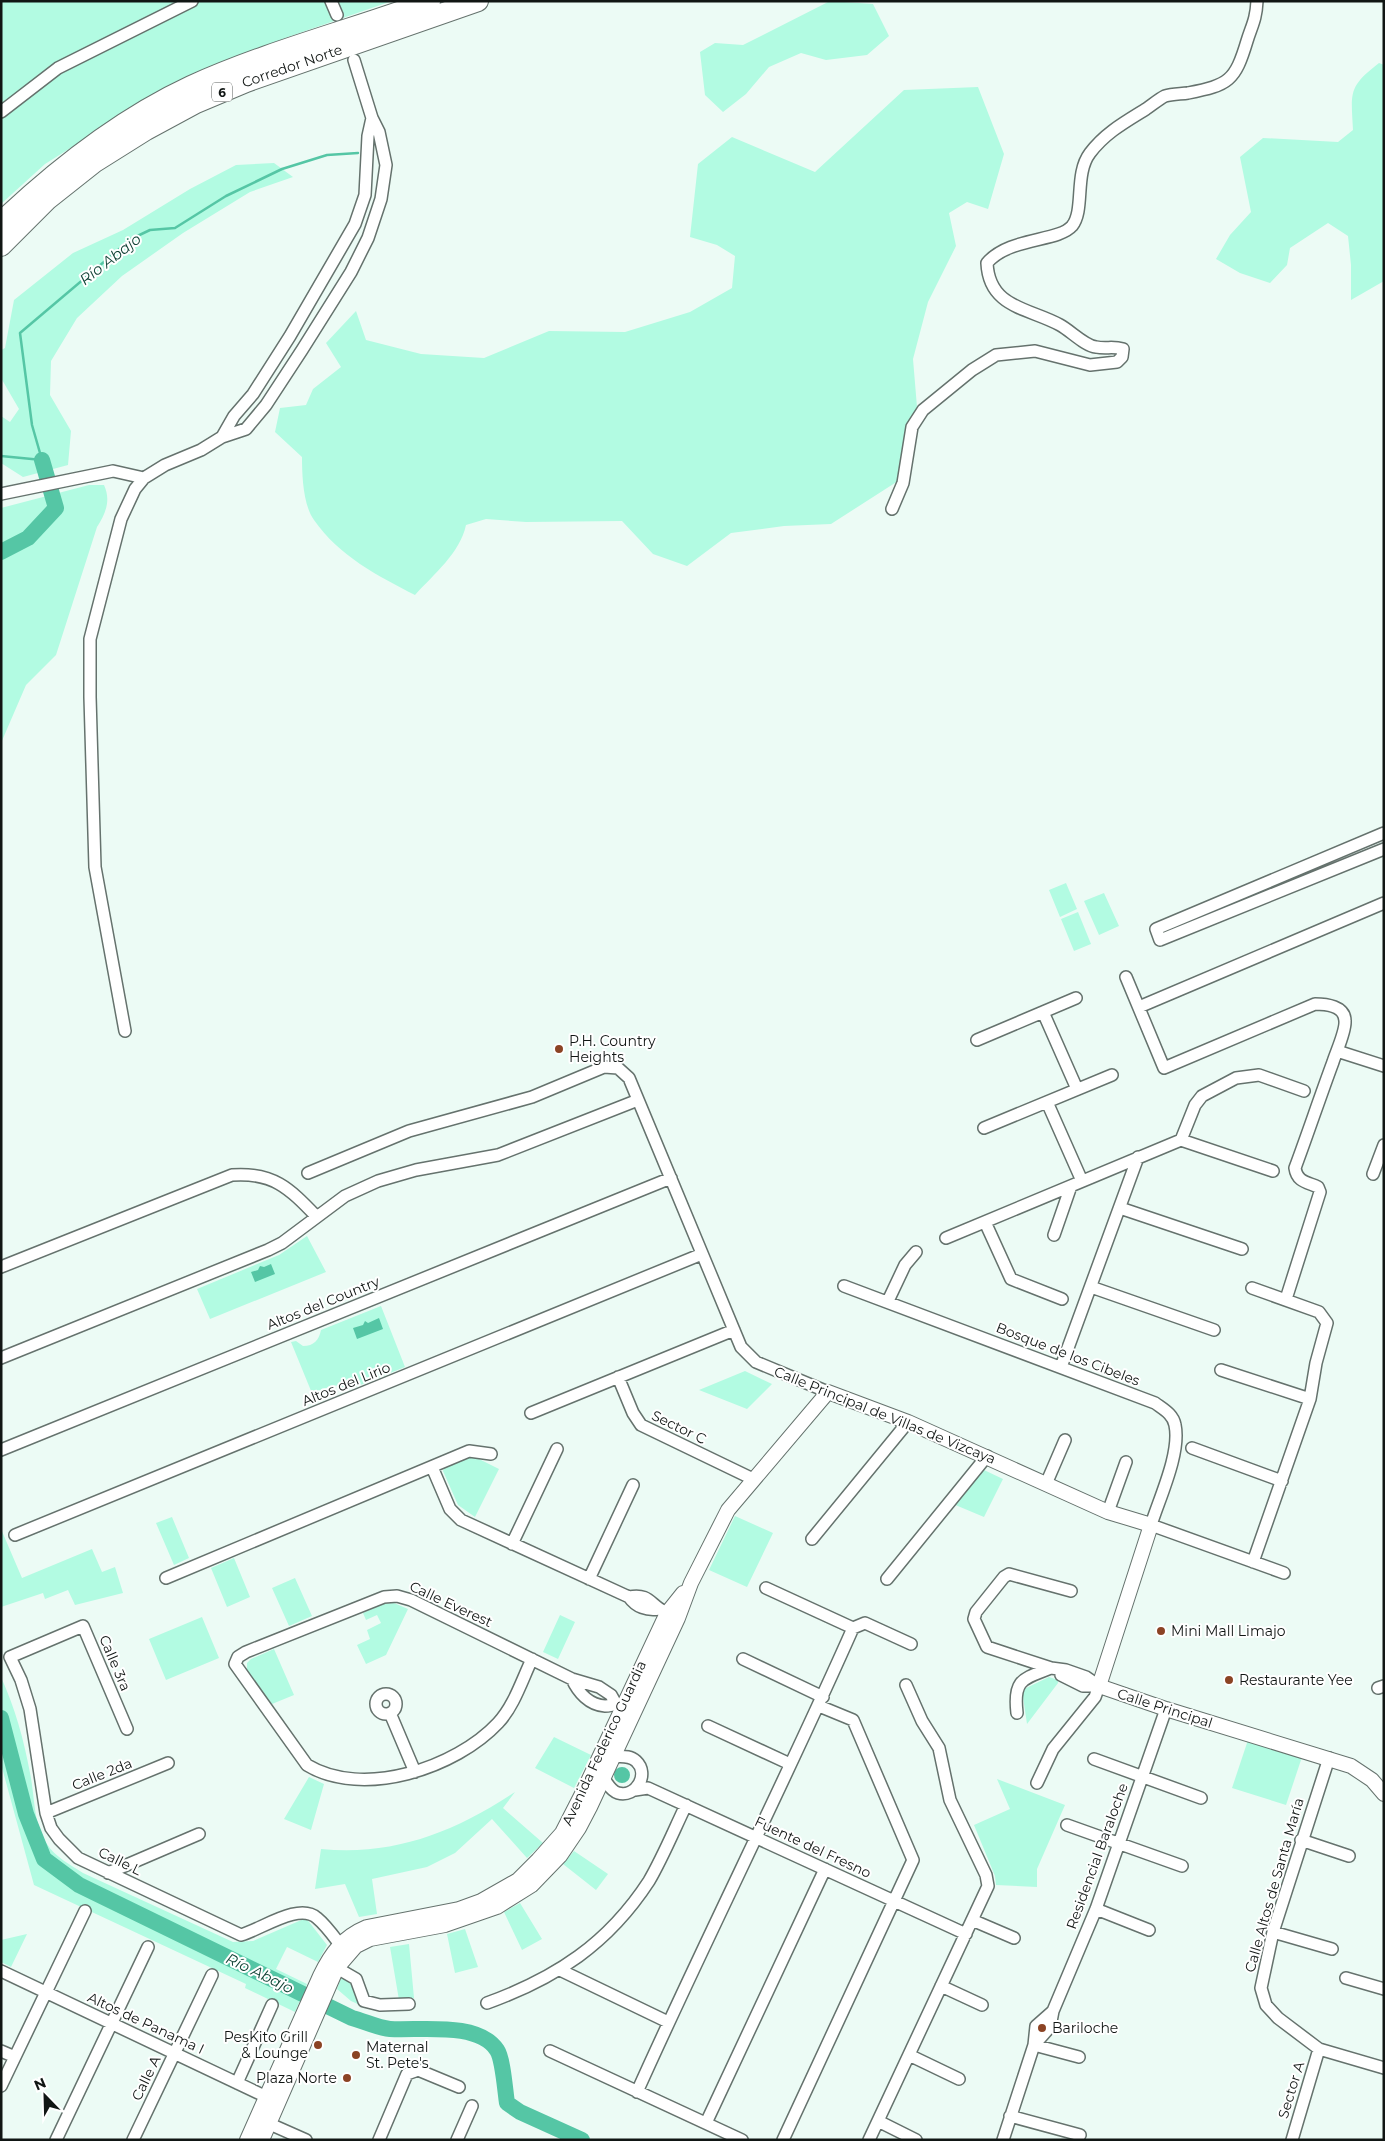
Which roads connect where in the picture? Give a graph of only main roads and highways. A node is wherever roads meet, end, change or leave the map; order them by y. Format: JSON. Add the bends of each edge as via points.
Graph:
{"nodes":[{"id":1,"x":430,"y":1,"type":"edge"},
{"id":2,"x":478,"y":1,"type":"edge"},
{"id":3,"x":1,"y":222,"type":"edge"},
{"id":4,"x":1,"y":246,"type":"edge"}],
"edges":[{"from":1,"to":3,"type":"highway","name":"Corredor Norte","number":"6","via":[[239,66],[190,87],[136,116],[84,150]]},
{"from":2,"to":4,"type":"highway","name":"Corredor Norte","number":"6","via":[[246,82],[196,103],[95,162],[47,200]]}]}
